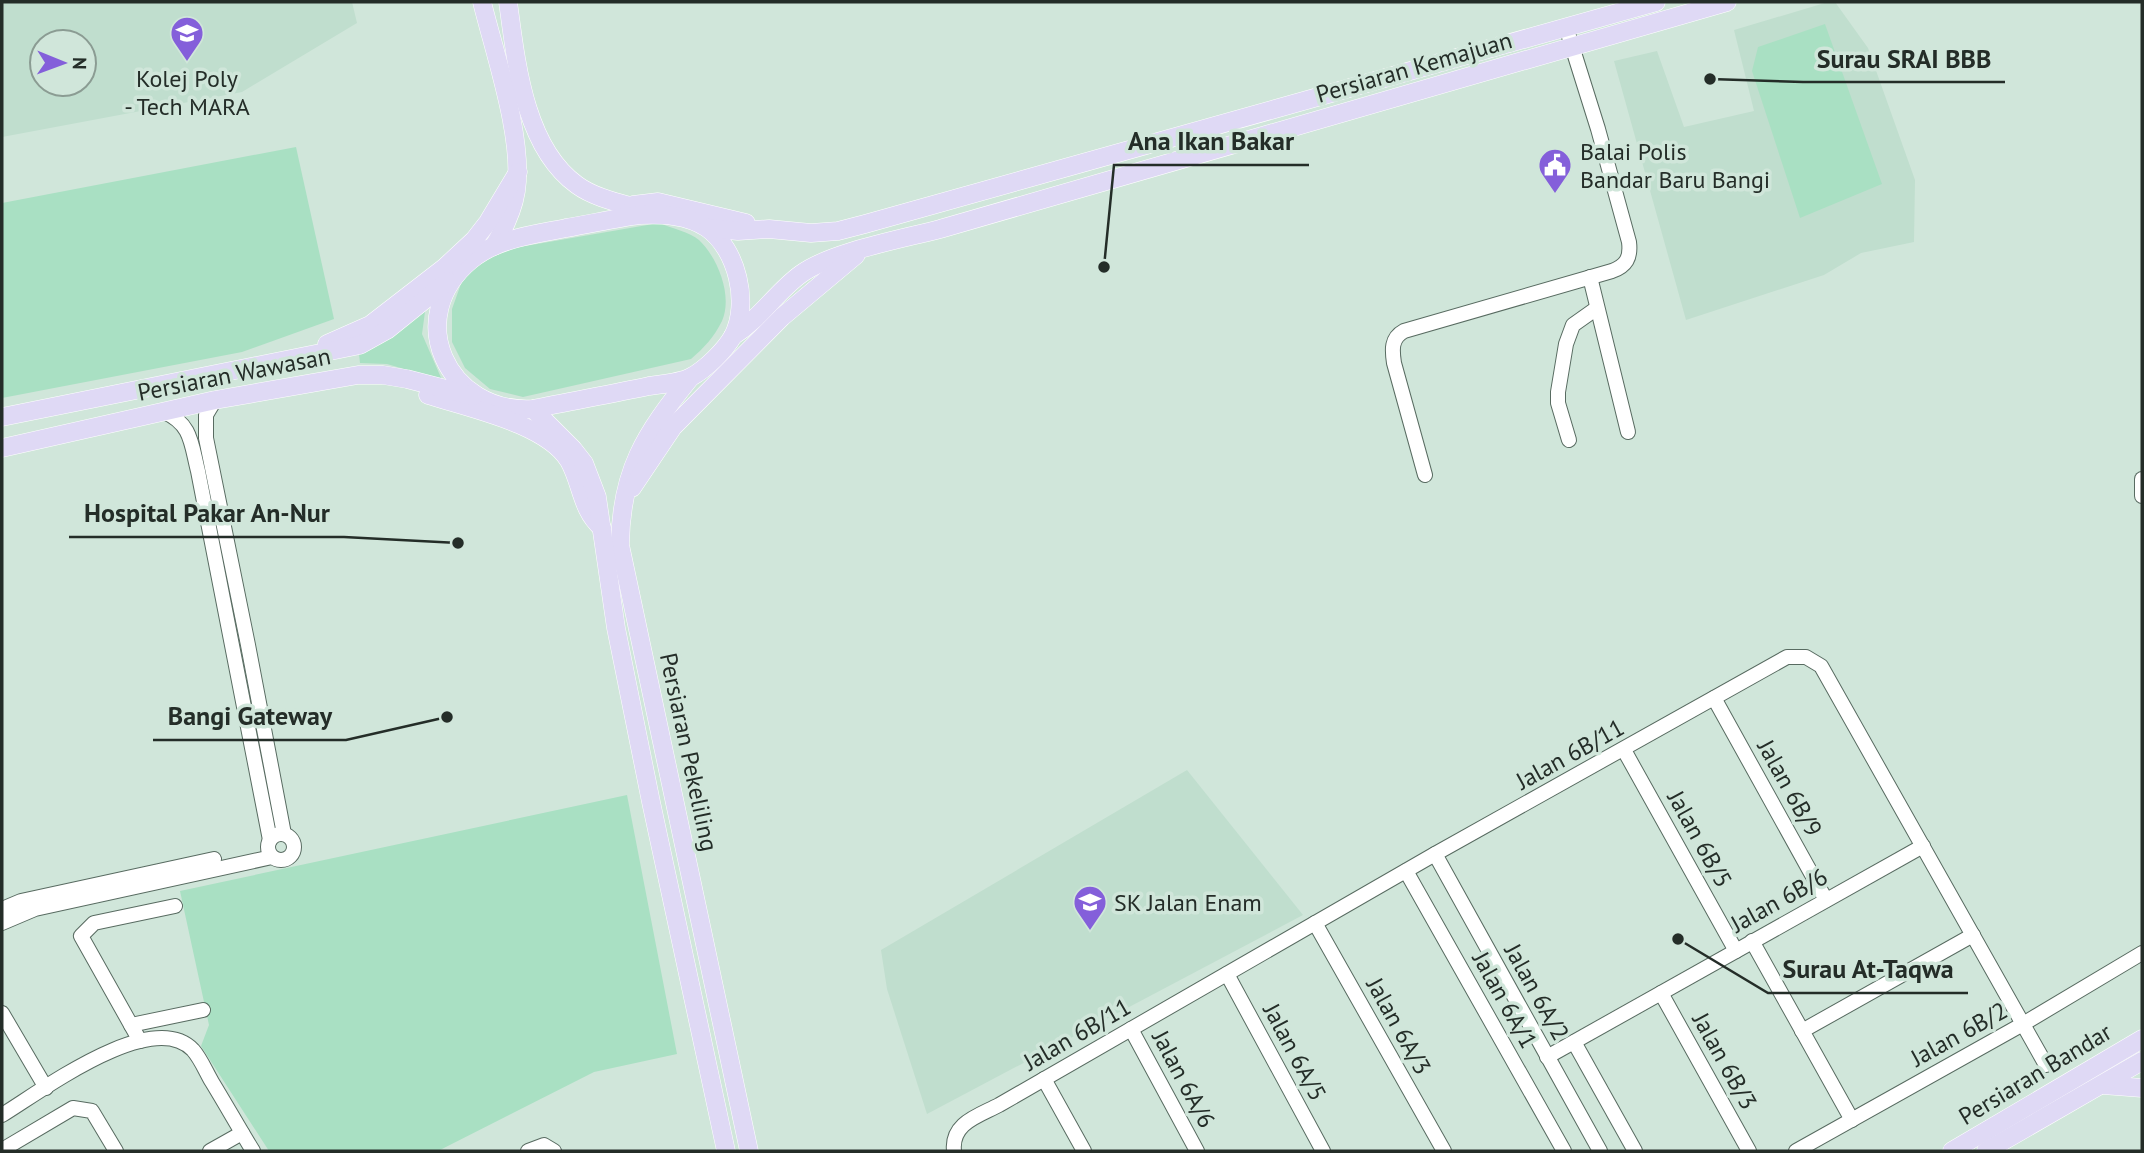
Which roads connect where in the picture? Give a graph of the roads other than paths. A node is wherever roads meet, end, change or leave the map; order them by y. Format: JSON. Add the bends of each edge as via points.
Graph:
{"nodes":[{"id":1,"x":482,"y":2,"type":"edge"},
{"id":2,"x":508,"y":2,"type":"edge"},
{"id":3,"x":1656,"y":2,"type":"edge"},
{"id":4,"x":1727,"y":2,"type":"edge"},
{"id":5,"x":1566,"y":27,"type":"junction"},
{"id":6,"x":1573,"y":47,"type":"junction"},
{"id":7,"x":518,"y":172,"type":"junction"},
{"id":8,"x":630,"y":205,"type":"junction"},
{"id":9,"x":656,"y":214,"type":"junction"},
{"id":10,"x":708,"y":228,"type":"junction"},
{"id":11,"x":769,"y":229,"type":"junction"},
{"id":12,"x":494,"y":246,"type":"junction"},
{"id":13,"x":862,"y":250,"type":"junction"},
{"id":14,"x":456,"y":275,"type":"junction"},
{"id":15,"x":1590,"y":277,"type":"junction"},
{"id":16,"x":1597,"y":308,"type":"junction"},
{"id":17,"x":733,"y":335,"type":"junction"},
{"id":18,"x":300,"y":357,"type":"junction"},
{"id":19,"x":358,"y":375,"type":"junction"},
{"id":20,"x":690,"y":378,"type":"junction"},
{"id":21,"x":477,"y":397,"type":"junction"},
{"id":22,"x":215,"y":400,"type":"junction"},
{"id":23,"x":533,"y":409,"type":"junction"},
{"id":24,"x":164,"y":412,"type":"junction"},
{"id":25,"x":2,"y":417,"type":"edge"},
{"id":26,"x":1628,"y":432,"type":"dead end"},
{"id":27,"x":1569,"y":440,"type":"dead end"},
{"id":28,"x":2,"y":448,"type":"edge"},
{"id":29,"x":1425,"y":475,"type":"dead end"},
{"id":30,"x":2142,"y":479,"type":"edge"},
{"id":31,"x":2142,"y":496,"type":"edge"},
{"id":32,"x":624,"y":501,"type":"junction"},
{"id":33,"x":601,"y":528,"type":"junction"},
{"id":34,"x":1714,"y":698,"type":"junction"},
{"id":35,"x":1624,"y":750,"type":"junction"},
{"id":36,"x":284,"y":834,"type":"junction"},
{"id":37,"x":1923,"y":846,"type":"junction"},
{"id":38,"x":270,"y":847,"type":"junction"},
{"id":39,"x":1435,"y":854,"type":"junction"},
{"id":40,"x":1406,"y":871,"type":"junction"},
{"id":41,"x":1826,"y":900,"type":"junction"},
{"id":42,"x":175,"y":906,"type":"dead end"},
{"id":43,"x":2,"y":909,"type":"edge"},
{"id":44,"x":2,"y":923,"type":"edge"},
{"id":45,"x":1315,"y":923,"type":"junction"},
{"id":46,"x":1973,"y":935,"type":"junction"},
{"id":47,"x":1752,"y":941,"type":"junction"},
{"id":48,"x":1736,"y":951,"type":"junction"},
{"id":49,"x":2142,"y":953,"type":"edge"},
{"id":50,"x":1227,"y":974,"type":"junction"},
{"id":51,"x":1661,"y":993,"type":"junction"},
{"id":52,"x":203,"y":1010,"type":"dead end"},
{"id":53,"x":2,"y":1013,"type":"edge"},
{"id":54,"x":2023,"y":1024,"type":"junction"},
{"id":55,"x":131,"y":1025,"type":"junction"},
{"id":56,"x":1131,"y":1029,"type":"junction"},
{"id":57,"x":1802,"y":1031,"type":"junction"},
{"id":58,"x":2142,"y":1039,"type":"edge"},
{"id":59,"x":139,"y":1041,"type":"junction"},
{"id":60,"x":1574,"y":1042,"type":"junction"},
{"id":61,"x":1547,"y":1057,"type":"junction"},
{"id":62,"x":2142,"y":1061,"type":"edge"},
{"id":63,"x":2046,"y":1065,"type":"dead end"},
{"id":64,"x":1044,"y":1079,"type":"junction"},
{"id":65,"x":2103,"y":1085,"type":"junction"},
{"id":66,"x":46,"y":1088,"type":"junction"},
{"id":67,"x":2142,"y":1088,"type":"edge"},
{"id":68,"x":2,"y":1115,"type":"edge"},
{"id":69,"x":1852,"y":1120,"type":"junction"},
{"id":70,"x":242,"y":1133,"type":"junction"},
{"id":71,"x":953,"y":1146,"type":"edge"},
{"id":72,"x":533,"y":1148,"type":"edge"},
{"id":73,"x":725,"y":1149,"type":"edge"},
{"id":74,"x":2,"y":1150,"type":"edge"},
{"id":75,"x":216,"y":1150,"type":"edge"},
{"id":76,"x":116,"y":1151,"type":"edge"},
{"id":77,"x":253,"y":1151,"type":"edge"},
{"id":78,"x":554,"y":1151,"type":"edge"},
{"id":79,"x":749,"y":1151,"type":"edge"},
{"id":80,"x":1084,"y":1151,"type":"edge"},
{"id":81,"x":1197,"y":1151,"type":"edge"},
{"id":82,"x":1323,"y":1151,"type":"edge"},
{"id":83,"x":1444,"y":1151,"type":"edge"},
{"id":84,"x":1564,"y":1151,"type":"edge"},
{"id":85,"x":1600,"y":1151,"type":"edge"},
{"id":86,"x":1635,"y":1151,"type":"edge"},
{"id":87,"x":1749,"y":1151,"type":"edge"},
{"id":88,"x":1796,"y":1151,"type":"edge"},
{"id":89,"x":1952,"y":1151,"type":"edge"},
{"id":90,"x":1986,"y":1151,"type":"edge"}],
"edges":[{"from":1,"to":7,"type":"main road","via":[[514,133]]},
{"from":2,"to":8,"type":"main road","via":[[527,103],[542,145],[578,185]]},
{"from":3,"to":5,"type":"main road","name":"Persiaran Kemajuan"},
{"from":4,"to":6,"type":"main road","name":"Persiaran Kemajuan"},
{"from":5,"to":6,"type":"street"},
{"from":5,"to":11,"type":"main road","name":"Persiaran Kemajuan","via":[[838,231]]},
{"from":6,"to":13,"type":"main road","name":"Persiaran Kemajuan"},
{"from":6,"to":15,"type":"street","via":[[1630,250],[1619,268]]},
{"from":7,"to":12,"type":"main road","via":[[513,205]]},
{"from":7,"to":18,"type":"main road","via":[[488,222],[445,267],[370,325]]},
{"from":8,"to":9,"type":"main road"},
{"from":8,"to":11,"type":"main road","via":[[658,202]]},
{"from":9,"to":10,"type":"main road","name":"Persiaran Kemajuan"},
{"from":9,"to":12,"type":"main road","via":[[511,239]]},
{"from":10,"to":11,"type":"main road","name":"Persiaran Kemajuan"},
{"from":10,"to":17,"type":"main road","via":[[729,255],[740,289]]},
{"from":12,"to":14,"type":"main road","name":"Persiaran Wawasan"},
{"from":13,"to":17,"type":"main road","name":"Persiaran Kemajuan","via":[[803,272]]},
{"from":13,"to":32,"type":"main road","via":[[782,317],[673,427]]},
{"from":14,"to":18,"type":"main road","name":"Persiaran Wawasan","via":[[369,341]]},
{"from":14,"to":21,"type":"main road","via":[[439,310],[438,334],[446,363]]},
{"from":15,"to":16,"type":"street"},
{"from":15,"to":29,"type":"street","via":[[1398,334],[1394,363]]},
{"from":16,"to":26,"type":"street"},
{"from":16,"to":27,"type":"street","via":[[1573,325],[1566,344],[1558,403]]},
{"from":17,"to":20,"type":"main road","name":"Persiaran Kemajuan"},
{"from":18,"to":25,"type":"main road","name":"Persiaran Wawasan"},
{"from":19,"to":21,"type":"main road","name":"Persiaran Wawasan","via":[[407,379]]},
{"from":19,"to":22,"type":"main road","name":"Persiaran Wawasan"},
{"from":19,"to":33,"type":"main road","via":[[544,436],[568,459],[586,510]]},
{"from":20,"to":23,"type":"main road","name":"Persiaran Wawasan"},
{"from":20,"to":32,"type":"main road","name":"Persiaran Pekeliling","via":[[645,439],[633,463]]},
{"from":21,"to":23,"type":"main road","name":"Persiaran Wawasan","via":[[507,408]]},
{"from":22,"to":24,"type":"main road","name":"Persiaran Wawasan"},
{"from":22,"to":36,"type":"street","via":[[206,415],[206,439]]},
{"from":23,"to":33,"type":"main road","name":"Persiaran Pekeliling","via":[[584,463],[597,497]]},
{"from":24,"to":28,"type":"main road","name":"Persiaran Wawasan"},
{"from":24,"to":38,"type":"street","via":[[185,426],[196,462]]},
{"from":30,"to":31,"type":"street"},
{"from":32,"to":79,"type":"main road","name":"Persiaran Pekeliling","via":[[622,560]]},
{"from":33,"to":73,"type":"main road","name":"Persiaran Pekeliling","via":[[619,641]]},
{"from":34,"to":35,"type":"street","name":"Jalan 6B/11"},
{"from":34,"to":37,"type":"street","name":"Jalan 6B/11","via":[[1787,657],[1806,657],[1821,666]]},
{"from":34,"to":41,"type":"street","name":"Jalan 6B/9"},
{"from":35,"to":39,"type":"street","name":"Jalan 6B/11"},
{"from":35,"to":48,"type":"street","name":"Jalan 6B/5"},
{"from":36,"to":38,"type":"street","via":[[276,834]]},
{"from":36,"to":38,"type":"street","via":[[293,841],[293,852],[284,860]]},
{"from":37,"to":41,"type":"street","name":"Jalan 6B/6"},
{"from":37,"to":46,"type":"street","name":"Jalan 6B/11"},
{"from":38,"to":43,"type":"street","via":[[21,901]]},
{"from":38,"to":44,"type":"street","via":[[35,909]]},
{"from":39,"to":40,"type":"street","name":"Jalan 6B/11"},
{"from":39,"to":61,"type":"street","name":"Jalan 6A/2"},
{"from":40,"to":45,"type":"street","name":"Jalan 6B/11"},
{"from":40,"to":84,"type":"street","name":"Jalan 6A/1"},
{"from":41,"to":47,"type":"street","name":"Jalan 6B/6"},
{"from":42,"to":55,"type":"street","via":[[94,923],[81,936]]},
{"from":45,"to":50,"type":"street","name":"Jalan 6B/11"},
{"from":45,"to":83,"type":"street","name":"Jalan 6A/3"},
{"from":46,"to":54,"type":"street","name":"Jalan 6B/11"},
{"from":46,"to":57,"type":"street"},
{"from":47,"to":48,"type":"street","name":"Jalan 6B/6"},
{"from":47,"to":57,"type":"street"},
{"from":48,"to":51,"type":"street","name":"Jalan 6B/6"},
{"from":49,"to":54,"type":"street","name":"Jalan 6B/2"},
{"from":50,"to":56,"type":"street","name":"Jalan 6B/11"},
{"from":50,"to":82,"type":"street","name":"Jalan 6A/5"},
{"from":51,"to":60,"type":"street","name":"Jalan 6B/6"},
{"from":51,"to":87,"type":"street","name":"Jalan 6B/3"},
{"from":52,"to":55,"type":"street"},
{"from":53,"to":66,"type":"street"},
{"from":54,"to":63,"type":"street","name":"Jalan 6B/11"},
{"from":54,"to":69,"type":"street","name":"Jalan 6B/2"},
{"from":55,"to":59,"type":"street"},
{"from":56,"to":64,"type":"street","name":"Jalan 6B/11"},
{"from":56,"to":81,"type":"street","name":"Jalan 6A/6"},
{"from":57,"to":69,"type":"street"},
{"from":58,"to":89,"type":"main road","name":"Persiaran Bandar"},
{"from":59,"to":66,"type":"street","via":[[102,1054]]},
{"from":59,"to":70,"type":"street","via":[[178,1040],[194,1052]]},
{"from":60,"to":61,"type":"street","name":"Jalan 6B/6"},
{"from":60,"to":86,"type":"street"},
{"from":61,"to":85,"type":"street","name":"Jalan 6A/2"},
{"from":62,"to":65,"type":"main road","name":"Persiaran Bandar"},
{"from":64,"to":71,"type":"street","name":"Jalan 6B/11","via":[[964,1123]]},
{"from":64,"to":80,"type":"street"},
{"from":65,"to":67,"type":"main road"},
{"from":65,"to":90,"type":"main road","name":"Persiaran Bandar"},
{"from":66,"to":68,"type":"street"},
{"from":69,"to":88,"type":"street","name":"Jalan 6B/2"},
{"from":70,"to":75,"type":"street"},
{"from":70,"to":77,"type":"street"},
{"from":72,"to":78,"type":"street","via":[[549,1146]]},
{"from":74,"to":76,"type":"street","via":[[73,1108],[92,1111]]}]}
